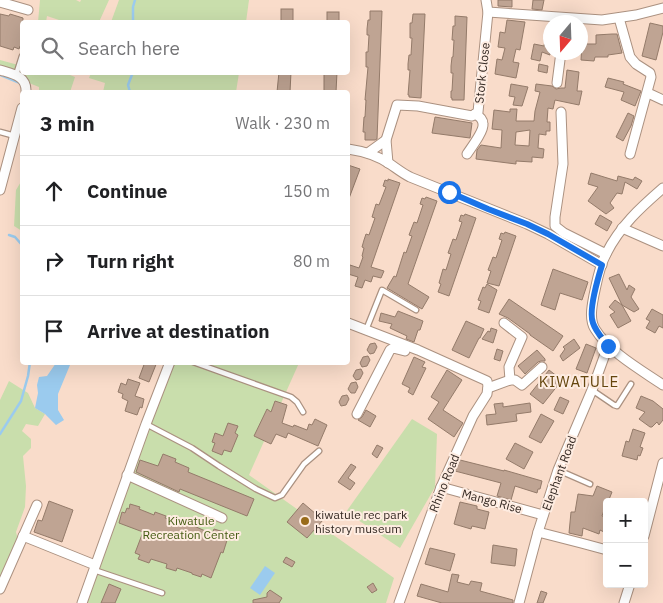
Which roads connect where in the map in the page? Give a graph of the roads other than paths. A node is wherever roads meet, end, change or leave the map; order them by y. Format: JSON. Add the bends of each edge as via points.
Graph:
{"nodes":[{"id":1,"x":486,"y":0,"type":"edge"},
{"id":2,"x":0,"y":2,"type":"edge"},
{"id":3,"x":663,"y":8,"type":"edge"},
{"id":4,"x":28,"y":10,"type":"dead end"},
{"id":5,"x":488,"y":12,"type":"junction"},
{"id":6,"x":543,"y":18,"type":"edge"},
{"id":7,"x":619,"y":18,"type":"junction"},
{"id":8,"x":588,"y":20,"type":"edge"},
{"id":9,"x":560,"y":60,"type":"edge"},
{"id":10,"x":20,"y":63,"type":"edge"},
{"id":11,"x":0,"y":70,"type":"edge"},
{"id":12,"x":16,"y":76,"type":"junction"},
{"id":13,"x":557,"y":83,"type":"dead end"},
{"id":14,"x":26,"y":90,"type":"edge"},
{"id":15,"x":648,"y":93,"type":"junction"},
{"id":16,"x":663,"y":100,"type":"edge"},
{"id":17,"x":561,"y":112,"type":"dead end"},
{"id":18,"x":476,"y":114,"type":"junction"},
{"id":19,"x":20,"y":116,"type":"edge"},
{"id":20,"x":0,"y":132,"type":"edge"},
{"id":21,"x":15,"y":136,"type":"junction"},
{"id":22,"x":386,"y":140,"type":"junction"},
{"id":23,"x":350,"y":149,"type":"edge"},
{"id":24,"x":368,"y":153,"type":"junction"},
{"id":25,"x":467,"y":154,"type":"dead end"},
{"id":26,"x":630,"y":154,"type":"dead end"},
{"id":27,"x":388,"y":163,"type":"junction"},
{"id":28,"x":663,"y":188,"type":"edge"},
{"id":29,"x":0,"y":190,"type":"edge"},
{"id":30,"x":622,"y":228,"type":"junction"},
{"id":31,"x":663,"y":245,"type":"edge"},
{"id":32,"x":606,"y":254,"type":"junction"},
{"id":33,"x":602,"y":265,"type":"junction"},
{"id":34,"x":416,"y":310,"type":"dead end"},
{"id":35,"x":504,"y":323,"type":"dead end"},
{"id":36,"x":350,"y":324,"type":"edge"},
{"id":37,"x":366,"y":330,"type":"junction"},
{"id":38,"x":608,"y":346,"type":"junction"},
{"id":39,"x":440,"y":359,"type":"junction"},
{"id":40,"x":169,"y":365,"type":"edge"},
{"id":41,"x":201,"y":365,"type":"edge"},
{"id":42,"x":542,"y":367,"type":"dead end"},
{"id":43,"x":510,"y":380,"type":"junction"},
{"id":44,"x":631,"y":384,"type":"dead end"},
{"id":45,"x":487,"y":385,"type":"junction"},
{"id":46,"x":663,"y":385,"type":"edge"},
{"id":47,"x":592,"y":390,"type":"junction"},
{"id":48,"x":303,"y":412,"type":"dead end"},
{"id":49,"x":357,"y":414,"type":"dead end"},
{"id":50,"x":146,"y":424,"type":"junction"},
{"id":51,"x":319,"y":451,"type":"dead end"},
{"id":52,"x":663,"y":463,"type":"edge"},
{"id":53,"x":558,"y":470,"type":"junction"},
{"id":54,"x":128,"y":475,"type":"junction"},
{"id":55,"x":590,"y":484,"type":"dead end"},
{"id":56,"x":441,"y":487,"type":"junction"},
{"id":57,"x":37,"y":505,"type":"dead end"},
{"id":58,"x":544,"y":515,"type":"junction"},
{"id":59,"x":222,"y":518,"type":"dead end"},
{"id":60,"x":648,"y":521,"type":"edge"},
{"id":61,"x":538,"y":532,"type":"junction"},
{"id":62,"x":23,"y":536,"type":"junction"},
{"id":63,"x":603,"y":549,"type":"edge"},
{"id":64,"x":94,"y":568,"type":"junction"},
{"id":65,"x":629,"y":588,"type":"edge"},
{"id":66,"x":0,"y":589,"type":"edge"},
{"id":67,"x":162,"y":593,"type":"dead end"},
{"id":68,"x":82,"y":603,"type":"edge"},
{"id":69,"x":399,"y":603,"type":"edge"},
{"id":70,"x":519,"y":603,"type":"edge"},
{"id":71,"x":624,"y":603,"type":"edge"}],
"edges":[{"from":1,"to":5,"type":"street","name":"Stork Close"},
{"from":2,"to":4,"type":"street"},
{"from":3,"to":7,"type":"street"},
{"from":5,"to":6,"type":"street"},
{"from":5,"to":18,"type":"street","name":"Stork Close"},
{"from":7,"to":8,"type":"street"},
{"from":7,"to":15,"type":"street","via":[[630,57],[650,73]]},
{"from":9,"to":13,"type":"street"},
{"from":10,"to":12,"type":"lane"},
{"from":11,"to":12,"type":"street"},
{"from":12,"to":14,"type":"street","via":[[25,83]]},
{"from":15,"to":16,"type":"street"},
{"from":15,"to":26,"type":"street"},
{"from":17,"to":32,"type":"street","via":[[563,164],[556,226]]},
{"from":18,"to":22,"type":"street","name":"Stork Close","via":[[398,105]]},
{"from":18,"to":25,"type":"street","via":[[484,123],[483,129]]},
{"from":19,"to":21,"type":"street"},
{"from":20,"to":21,"type":"lane"},
{"from":21,"to":29,"type":"street"},
{"from":22,"to":24,"type":"street"},
{"from":22,"to":27,"type":"street","name":"Stork Close"},
{"from":23,"to":24,"type":"street"},
{"from":24,"to":27,"type":"street"},
{"from":27,"to":33,"type":"street","via":[[410,178],[548,234]]},
{"from":28,"to":30,"type":"street"},
{"from":30,"to":31,"type":"street"},
{"from":30,"to":32,"type":"street"},
{"from":32,"to":33,"type":"street"},
{"from":33,"to":38,"type":"street","via":[[592,320]]},
{"from":34,"to":37,"type":"lane","via":[[382,290]]},
{"from":35,"to":43,"type":"street","via":[[522,336],[509,366]]},
{"from":36,"to":37,"type":"street"},
{"from":37,"to":39,"type":"street"},
{"from":38,"to":46,"type":"street"},
{"from":38,"to":47,"type":"street","name":"Elephant Road"},
{"from":39,"to":45,"type":"street"},
{"from":39,"to":49,"type":"street","via":[[432,362],[393,348]]},
{"from":40,"to":50,"type":"street"},
{"from":41,"to":48,"type":"lane","via":[[291,398]]},
{"from":42,"to":43,"type":"street","via":[[522,385]]},
{"from":43,"to":45,"type":"street"},
{"from":44,"to":47,"type":"lane","via":[[617,406]]},
{"from":45,"to":56,"type":"street","name":"Rhino Road","via":[[484,400],[473,416]]},
{"from":47,"to":53,"type":"street","name":"Elephant Road"},
{"from":50,"to":51,"type":"lane","via":[[275,498],[282,496],[304,464]]},
{"from":50,"to":54,"type":"street"},
{"from":52,"to":60,"type":"street"},
{"from":53,"to":55,"type":"lane"},
{"from":53,"to":58,"type":"street","name":"Elephant Road"},
{"from":54,"to":59,"type":"street"},
{"from":54,"to":64,"type":"street"},
{"from":56,"to":58,"type":"street","name":"Mango Rise"},
{"from":56,"to":69,"type":"street","name":"Rhino Road"},
{"from":57,"to":62,"type":"street"},
{"from":58,"to":61,"type":"street","name":"Elephant Road"},
{"from":61,"to":63,"type":"street"},
{"from":61,"to":70,"type":"street","name":"Elephant Road"},
{"from":62,"to":64,"type":"street"},
{"from":62,"to":66,"type":"street"},
{"from":64,"to":67,"type":"lane"},
{"from":64,"to":68,"type":"street"},
{"from":65,"to":71,"type":"street"}]}
